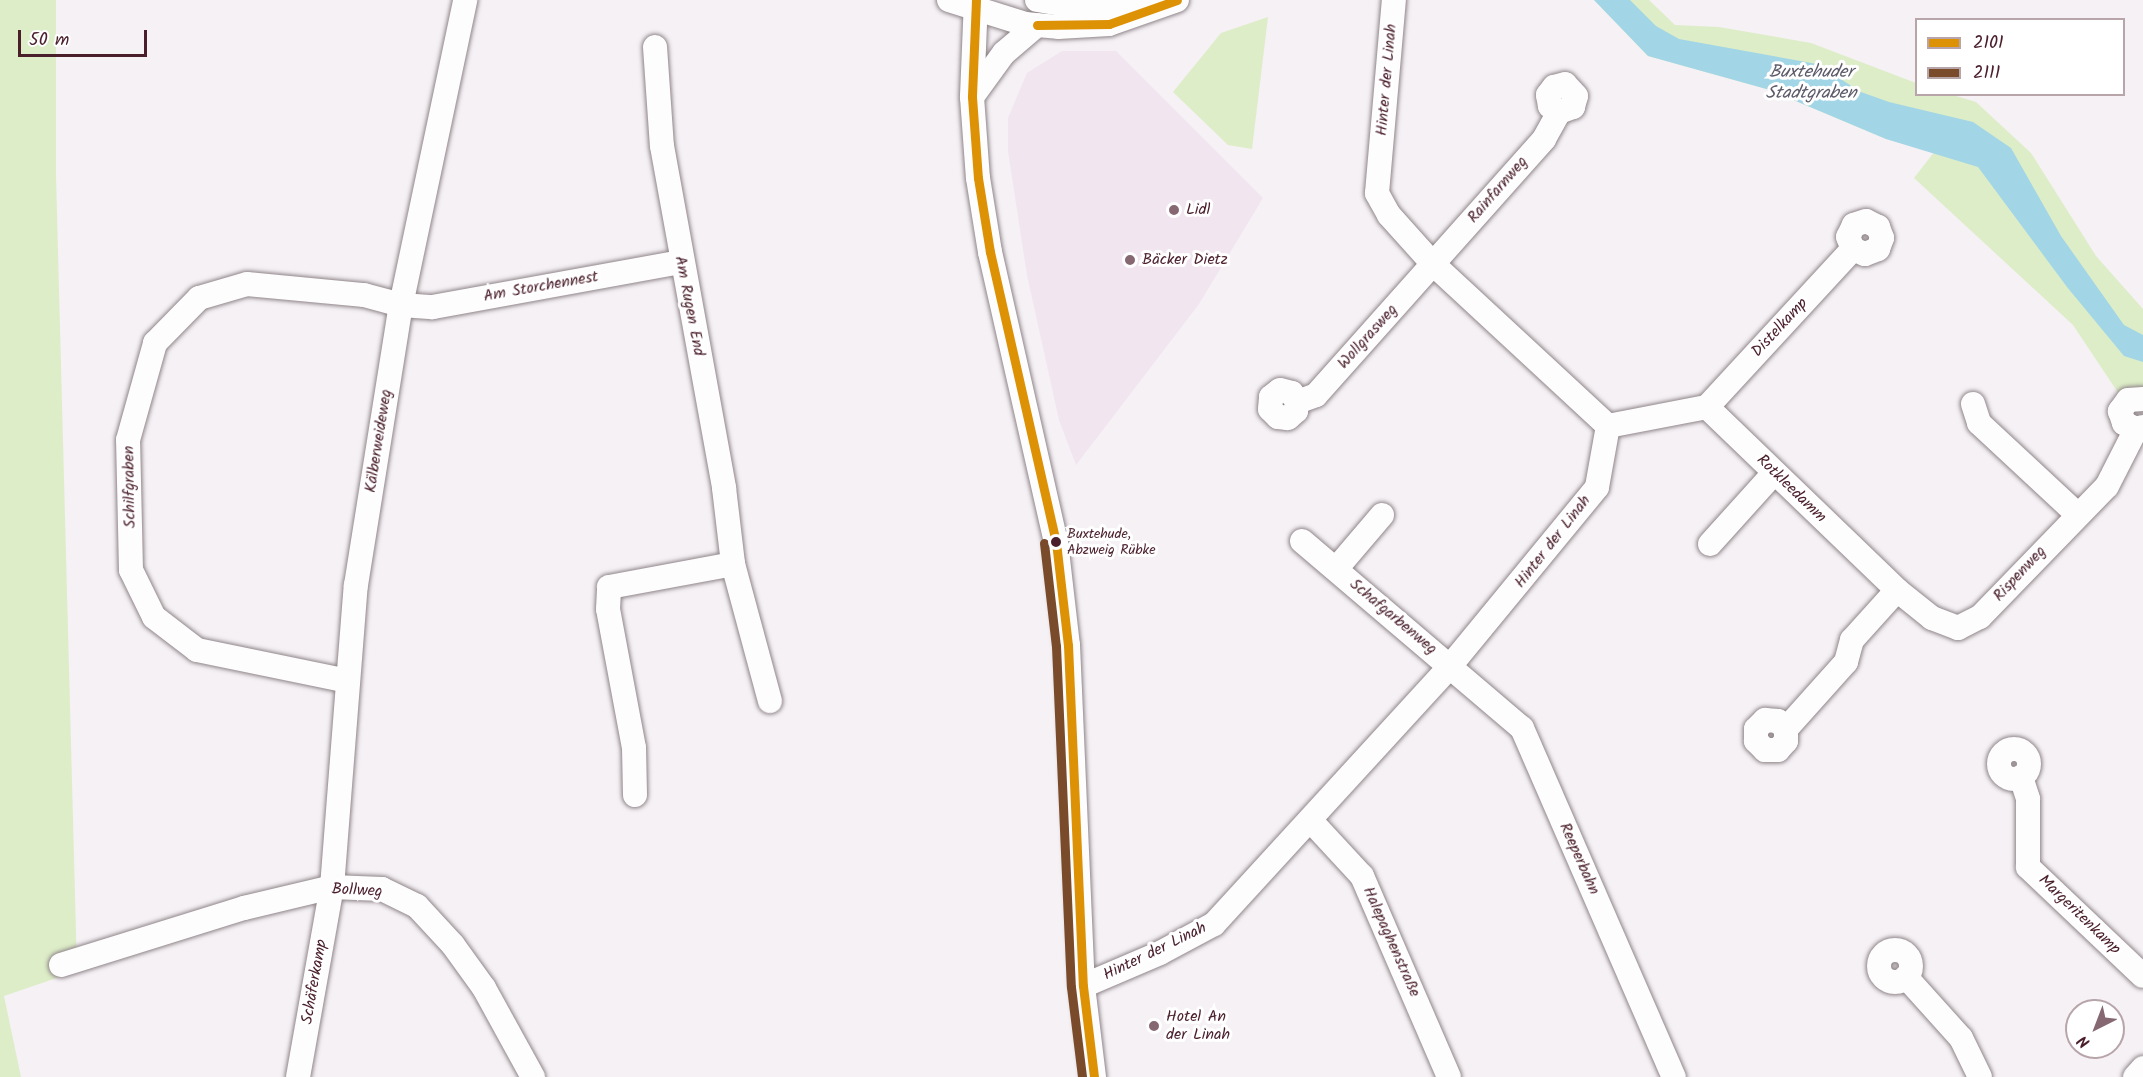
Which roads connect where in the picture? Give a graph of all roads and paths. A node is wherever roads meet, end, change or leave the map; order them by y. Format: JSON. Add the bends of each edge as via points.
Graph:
{"nodes":[{"id":1,"x":465,"y":0,"type":"edge"},
{"id":2,"x":950,"y":0,"type":"edge"},
{"id":3,"x":1037,"y":0,"type":"edge"},
{"id":4,"x":1394,"y":0,"type":"edge"},
{"id":5,"x":1173,"y":2,"type":"edge"},
{"id":6,"x":976,"y":5,"type":"edge"},
{"id":7,"x":1037,"y":25,"type":"junction"},
{"id":8,"x":655,"y":46,"type":"dead end"},
{"id":9,"x":972,"y":97,"type":"junction"},
{"id":10,"x":1558,"y":112,"type":"dead end"},
{"id":11,"x":1853,"y":249,"type":"dead end"},
{"id":12,"x":680,"y":262,"type":"junction"},
{"id":13,"x":1433,"y":264,"type":"junction"},
{"id":14,"x":401,"y":305,"type":"junction"},
{"id":15,"x":2143,"y":399,"type":"edge"},
{"id":16,"x":1297,"y":402,"type":"dead end"},
{"id":17,"x":1973,"y":405,"type":"dead end"},
{"id":18,"x":1707,"y":407,"type":"junction"},
{"id":19,"x":1608,"y":426,"type":"junction"},
{"id":20,"x":2139,"y":428,"type":"edge"},
{"id":21,"x":1774,"y":473,"type":"junction"},
{"id":22,"x":2077,"y":514,"type":"junction"},
{"id":23,"x":1382,"y":515,"type":"dead end"},
{"id":24,"x":1302,"y":541,"type":"dead end"},
{"id":25,"x":1710,"y":544,"type":"dead end"},
{"id":26,"x":733,"y":564,"type":"junction"},
{"id":27,"x":1336,"y":569,"type":"junction"},
{"id":28,"x":1897,"y":590,"type":"junction"},
{"id":29,"x":1958,"y":628,"type":"joint"},
{"id":30,"x":1451,"y":665,"type":"junction"},
{"id":31,"x":348,"y":681,"type":"junction"},
{"id":32,"x":770,"y":701,"type":"dead end"},
{"id":33,"x":1786,"y":729,"type":"dead end"},
{"id":34,"x":2021,"y":777,"type":"dead end"},
{"id":35,"x":635,"y":795,"type":"dead end"},
{"id":36,"x":1311,"y":821,"type":"junction"},
{"id":37,"x":332,"y":888,"type":"junction"},
{"id":38,"x":61,"y":966,"type":"dead end"},
{"id":39,"x":2143,"y":976,"type":"edge"},
{"id":40,"x":1906,"y":977,"type":"dead end"},
{"id":41,"x":1083,"y":986,"type":"junction"},
{"id":42,"x":2143,"y":1068,"type":"edge"},
{"id":43,"x":298,"y":1077,"type":"edge"},
{"id":44,"x":533,"y":1077,"type":"edge"},
{"id":45,"x":1094,"y":1077,"type":"edge"},
{"id":46,"x":1449,"y":1077,"type":"edge"},
{"id":47,"x":1674,"y":1077,"type":"edge"},
{"id":48,"x":1980,"y":1077,"type":"edge"},
{"id":49,"x":2135,"y":1077,"type":"edge"}],
"edges":[{"from":1,"to":14,"type":"street","name":"Kälberweideweg"},
{"from":2,"to":6,"type":"street"},
{"from":3,"to":5,"type":"street","via":[[1080,7]]},
{"from":4,"to":13,"type":"street","name":"Hinter der Linah","via":[[1377,193],[1389,215]]},
{"from":5,"to":7,"type":"street","via":[[1109,24]]},
{"from":6,"to":7,"type":"street"},
{"from":6,"to":9,"type":"street"},
{"from":7,"to":9,"type":"street","via":[[1004,53]]},
{"from":8,"to":12,"type":"street","name":"Am Rugen End","via":[[662,146]]},
{"from":9,"to":41,"type":"street","via":[[978,178],[990,252],[1056,542],[1068,645]]},
{"from":10,"to":13,"type":"street","name":"Rainfarnweg","via":[[1544,139]]},
{"from":11,"to":18,"type":"street","name":"Distelkamp"},
{"from":12,"to":14,"type":"street","name":"Am Storchennest","via":[[433,306]]},
{"from":12,"to":26,"type":"street","name":"Am Rugen End","via":[[724,488]]},
{"from":13,"to":16,"type":"street","name":"Wollgrasweg","via":[[1316,395]]},
{"from":13,"to":19,"type":"street","name":"Hinter der Linah"},
{"from":14,"to":31,"type":"street","name":"Kälberweideweg","via":[[356,585]]},
{"from":14,"to":31,"type":"street","name":"Schilfgraben","via":[[364,295],[247,284],[199,298],[155,343],[128,440],[132,570],[154,617],[197,650]]},
{"from":15,"to":20,"type":"street","name":"Rispenweg","via":[[2128,400],[2121,411],[2124,423]]},
{"from":17,"to":22,"type":"street","via":[[1979,423]]},
{"from":18,"to":19,"type":"street"},
{"from":18,"to":21,"type":"street","name":"Rotkleedamm"},
{"from":19,"to":30,"type":"street","name":"Hinter der Linah","via":[[1597,487]]},
{"from":20,"to":22,"type":"street","name":"Rispenweg","via":[[2107,486]]},
{"from":21,"to":25,"type":"street"},
{"from":21,"to":28,"type":"street","name":"Rotkleedamm"},
{"from":22,"to":29,"type":"street","name":"Rispenweg","via":[[1980,618]]},
{"from":23,"to":27,"type":"street","name":"Schafgarbenweg"},
{"from":24,"to":27,"type":"street","name":"Schafgarbenweg"},
{"from":26,"to":32,"type":"street","name":"Am Rugen End"},
{"from":26,"to":35,"type":"street","via":[[609,587],[608,609],[634,748]]},
{"from":27,"to":30,"type":"street","name":"Schafgarbenweg"},
{"from":28,"to":29,"type":"street","name":"Rotkleedamm","via":[[1932,618]]},
{"from":28,"to":33,"type":"street","via":[[1852,640],[1845,662]]},
{"from":30,"to":36,"type":"street","name":"Hinter der Linah"},
{"from":30,"to":47,"type":"street","name":"Reeperbahn","via":[[1522,728]]},
{"from":31,"to":37,"type":"street","name":"Kälberweideweg"},
{"from":34,"to":39,"type":"street","name":"Margeritenkamp","via":[[2028,800],[2028,867]]},
{"from":36,"to":41,"type":"street","name":"Hinter der Linah","via":[[1214,924],[1160,953]]},
{"from":36,"to":46,"type":"street","name":"Halepaghenstraße","via":[[1362,876]]},
{"from":37,"to":38,"type":"street","name":"Bollweg","via":[[244,908]]},
{"from":37,"to":43,"type":"street","name":"Schäferkamp"},
{"from":37,"to":44,"type":"street","name":"Bollweg","via":[[382,889],[417,906],[453,945],[484,988]]},
{"from":40,"to":48,"type":"street","via":[[1960,1038]]},
{"from":41,"to":45,"type":"street"},
{"from":42,"to":49,"type":"street"}]}
